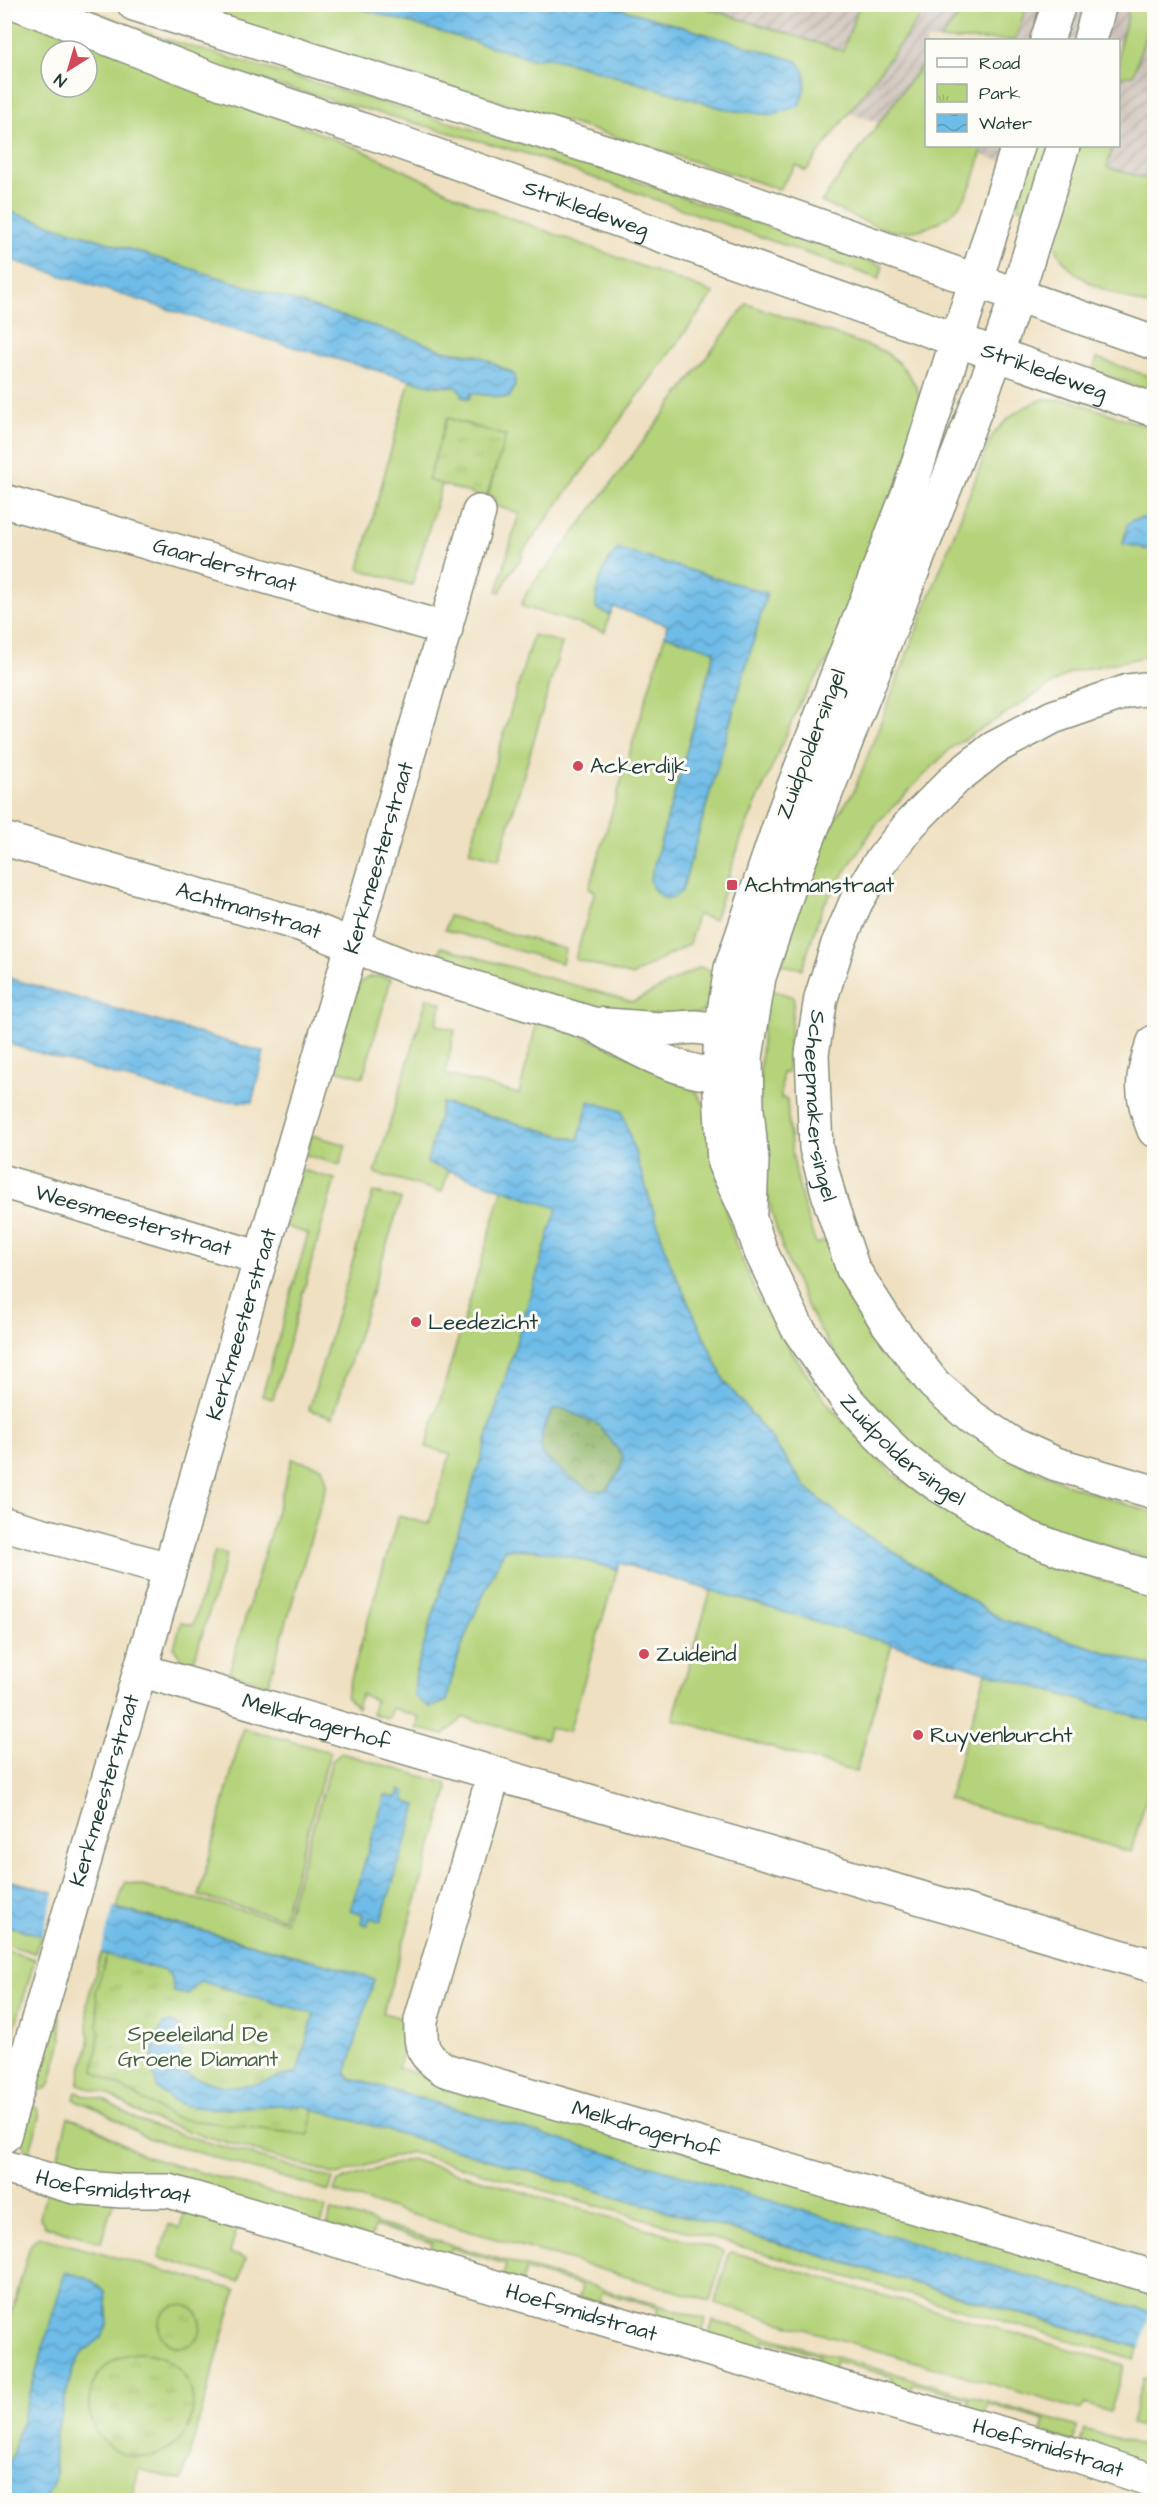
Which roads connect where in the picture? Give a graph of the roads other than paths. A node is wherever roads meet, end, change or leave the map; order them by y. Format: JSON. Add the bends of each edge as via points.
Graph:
{"nodes":[{"id":1,"x":19,"y":4,"type":"edge"},
{"id":2,"x":134,"y":4,"type":"edge"},
{"id":3,"x":1059,"y":4,"type":"edge"},
{"id":4,"x":1100,"y":4,"type":"edge"},
{"id":5,"x":1047,"y":39,"type":"edge"},
{"id":6,"x":1090,"y":39,"type":"edge"},
{"id":7,"x":1018,"y":147,"type":"edge"},
{"id":8,"x":1063,"y":147,"type":"edge"},
{"id":9,"x":976,"y":280,"type":"junction"},
{"id":10,"x":1017,"y":294,"type":"junction"},
{"id":11,"x":957,"y":340,"type":"junction"},
{"id":12,"x":1155,"y":343,"type":"edge"},
{"id":13,"x":996,"y":355,"type":"junction"},
{"id":14,"x":1155,"y":410,"type":"edge"},
{"id":15,"x":4,"y":501,"type":"edge"},
{"id":16,"x":479,"y":512,"type":"dead end"},
{"id":17,"x":446,"y":629,"type":"junction"},
{"id":18,"x":1155,"y":688,"type":"edge"},
{"id":19,"x":4,"y":839,"type":"edge"},
{"id":20,"x":354,"y":946,"type":"junction"},
{"id":21,"x":593,"y":1024,"type":"junction"},
{"id":22,"x":721,"y":1030,"type":"junction"},
{"id":23,"x":1155,"y":1042,"type":"edge"},
{"id":24,"x":733,"y":1065,"type":"junction"},
{"id":25,"x":1155,"y":1130,"type":"edge"},
{"id":26,"x":4,"y":1182,"type":"edge"},
{"id":27,"x":261,"y":1258,"type":"junction"},
{"id":28,"x":1155,"y":1492,"type":"edge"},
{"id":29,"x":4,"y":1524,"type":"edge"},
{"id":30,"x":169,"y":1569,"type":"junction"},
{"id":31,"x":1155,"y":1578,"type":"edge"},
{"id":32,"x":140,"y":1670,"type":"junction"},
{"id":33,"x":494,"y":1774,"type":"junction"},
{"id":34,"x":1155,"y":1966,"type":"edge"},
{"id":35,"x":4,"y":2136,"type":"edge"},
{"id":36,"x":4,"y":2167,"type":"edge"},
{"id":37,"x":1155,"y":2277,"type":"edge"},
{"id":38,"x":1155,"y":2481,"type":"edge"}],
"edges":[{"from":1,"to":11,"type":"street","name":"Strikledeweg","via":[[222,83]]},
{"from":2,"to":9,"type":"street","via":[[626,158]]},
{"from":3,"to":5,"type":"street"},
{"from":4,"to":6,"type":"street"},
{"from":7,"to":9,"type":"street","name":"Zuidpoldersingel"},
{"from":8,"to":10,"type":"street","name":"Zuidpoldersingel"},
{"from":9,"to":10,"type":"street"},
{"from":9,"to":11,"type":"street","name":"Zuidpoldersingel"},
{"from":10,"to":12,"type":"street"},
{"from":10,"to":13,"type":"street","name":"Zuidpoldersingel"},
{"from":11,"to":13,"type":"street","name":"Strikledeweg"},
{"from":11,"to":22,"type":"street","name":"Zuidpoldersingel","via":[[910,489],[785,809],[731,968]]},
{"from":13,"to":14,"type":"street","name":"Strikledeweg"},
{"from":13,"to":24,"type":"street","name":"Zuidpoldersingel","via":[[790,885]]},
{"from":15,"to":17,"type":"street","name":"Gaarderstraat"},
{"from":16,"to":17,"type":"street","name":"Kerkmeesterstraat"},
{"from":17,"to":20,"type":"street","name":"Kerkmeesterstraat"},
{"from":18,"to":28,"type":"street","name":"Scheepmakersingel","via":[[1128,691],[1053,717],[994,748],[956,778],[911,823],[878,865],[856,902],[821,998],[812,1054],[816,1148],[853,1269],[888,1324],[934,1384],[973,1418],[1012,1444],[1056,1464]]},
{"from":19,"to":20,"type":"street","name":"Achtmanstraat","via":[[302,925]]},
{"from":20,"to":21,"type":"street","name":"Achtmanstraat","via":[[407,968]]},
{"from":20,"to":27,"type":"street","name":"Kerkmeesterstraat"},
{"from":21,"to":22,"type":"street","name":"Achtmanstraat"},
{"from":21,"to":24,"type":"street","name":"Achtmanstraat","via":[[630,1046],[691,1070]]},
{"from":22,"to":24,"type":"street"},
{"from":23,"to":25,"type":"street","via":[[1142,1080]]},
{"from":24,"to":31,"type":"street","name":"Zuidpoldersingel","via":[[747,1109],[752,1161],[749,1216],[761,1252],[797,1327],[847,1400],[903,1459],[938,1485],[1027,1537]]},
{"from":26,"to":27,"type":"street","name":"Weesmeesterstraat"},
{"from":27,"to":30,"type":"street","name":"Kerkmeesterstraat"},
{"from":29,"to":30,"type":"street"},
{"from":30,"to":32,"type":"street","name":"Kerkmeesterstraat"},
{"from":32,"to":33,"type":"street","name":"Melkdragerhof"},
{"from":32,"to":35,"type":"street","name":"Kerkmeesterstraat"},
{"from":33,"to":34,"type":"street","name":"Melkdragerhof"},
{"from":33,"to":37,"type":"street","name":"Melkdragerhof","via":[[421,2020],[420,2040],[428,2059],[445,2070],[468,2077]]},
{"from":36,"to":38,"type":"street","name":"Hoefsmidstraat","via":[[74,2187],[169,2191]]}]}
